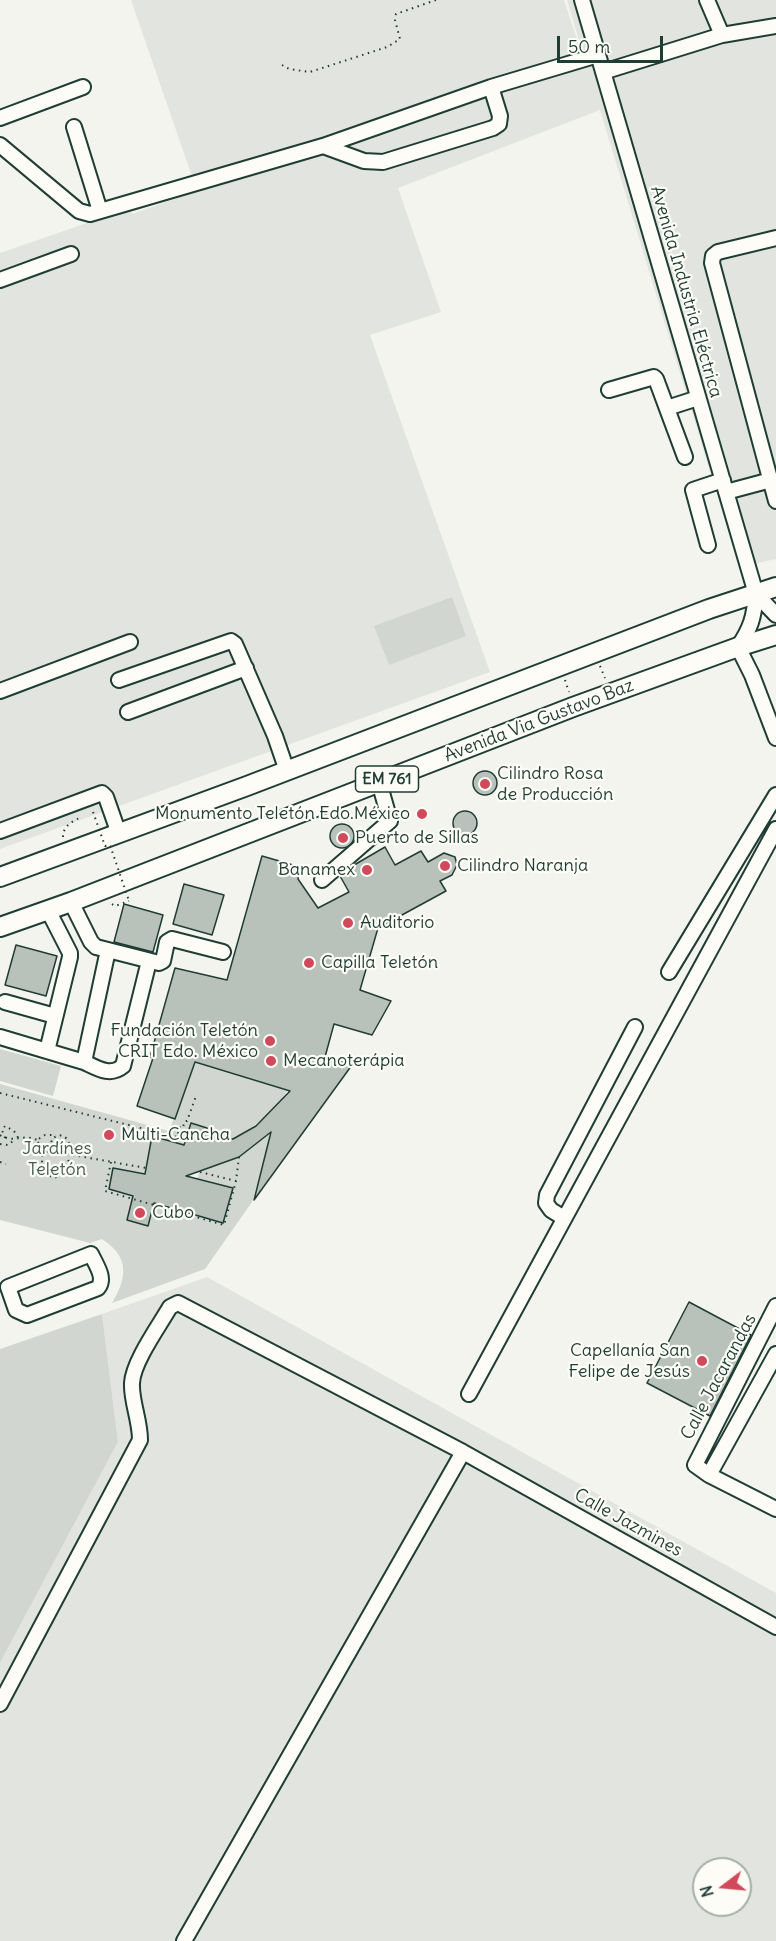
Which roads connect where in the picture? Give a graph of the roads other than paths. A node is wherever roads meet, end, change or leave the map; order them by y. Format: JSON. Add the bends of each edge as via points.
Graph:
{"nodes":[{"id":1,"x":582,"y":0,"type":"edge"},
{"id":2,"x":707,"y":0,"type":"edge"},
{"id":3,"x":776,"y":26,"type":"edge"},
{"id":4,"x":722,"y":35,"type":"junction"},
{"id":5,"x":598,"y":56,"type":"junction"},
{"id":6,"x":603,"y":72,"type":"junction"},
{"id":7,"x":83,"y":87,"type":"dead end"},
{"id":8,"x":491,"y":87,"type":"junction"},
{"id":9,"x":0,"y":118,"type":"edge"},
{"id":10,"x":74,"y":127,"type":"dead end"},
{"id":11,"x":0,"y":145,"type":"edge"},
{"id":12,"x":323,"y":146,"type":"junction"},
{"id":13,"x":100,"y":211,"type":"junction"},
{"id":14,"x":776,"y":238,"type":"edge"},
{"id":15,"x":70,"y":254,"type":"dead end"},
{"id":16,"x":0,"y":280,"type":"edge"},
{"id":17,"x":609,"y":390,"type":"dead end"},
{"id":18,"x":698,"y":398,"type":"junction"},
{"id":19,"x":667,"y":408,"type":"junction"},
{"id":20,"x":685,"y":457,"type":"dead end"},
{"id":21,"x":771,"y":480,"type":"junction"},
{"id":22,"x":724,"y":486,"type":"junction"},
{"id":23,"x":776,"y":501,"type":"edge"},
{"id":24,"x":708,"y":545,"type":"dead end"},
{"id":25,"x":776,"y":587,"type":"edge"},
{"id":26,"x":756,"y":594,"type":"junction"},
{"id":27,"x":776,"y":615,"type":"edge"},
{"id":28,"x":776,"y":635,"type":"edge"},
{"id":29,"x":130,"y":642,"type":"dead end"},
{"id":30,"x":738,"y":647,"type":"junction"},
{"id":31,"x":246,"y":668,"type":"junction"},
{"id":32,"x":119,"y":680,"type":"dead end"},
{"id":33,"x":0,"y":691,"type":"edge"},
{"id":34,"x":128,"y":712,"type":"dead end"},
{"id":35,"x":776,"y":738,"type":"edge"},
{"id":36,"x":287,"y":771,"type":"junction"},
{"id":37,"x":379,"y":782,"type":"junction"},
{"id":38,"x":776,"y":795,"type":"edge"},
{"id":39,"x":776,"y":829,"type":"edge"},
{"id":40,"x":0,"y":831,"type":"edge"},
{"id":41,"x":119,"y":834,"type":"junction"},
{"id":42,"x":0,"y":877,"type":"edge"},
{"id":43,"x":322,"y":880,"type":"dead end"},
{"id":44,"x":71,"y":902,"type":"junction"},
{"id":45,"x":48,"y":910,"type":"junction"},
{"id":46,"x":0,"y":927,"type":"edge"},
{"id":47,"x":108,"y":950,"type":"junction"},
{"id":48,"x":223,"y":952,"type":"dead end"},
{"id":49,"x":149,"y":961,"type":"junction"},
{"id":50,"x":669,"y":972,"type":"dead end"},
{"id":51,"x":5,"y":1002,"type":"dead end"},
{"id":52,"x":55,"y":1016,"type":"junction"},
{"id":53,"x":635,"y":1027,"type":"dead end"},
{"id":54,"x":0,"y":1037,"type":"edge"},
{"id":55,"x":47,"y":1051,"type":"junction"},
{"id":56,"x":84,"y":1062,"type":"junction"},
{"id":57,"x":564,"y":1218,"type":"junction"},
{"id":58,"x":91,"y":1254,"type":"joint"},
{"id":59,"x":776,"y":1306,"type":"edge"},
{"id":60,"x":776,"y":1354,"type":"edge"},
{"id":61,"x":469,"y":1394,"type":"dead end"},
{"id":62,"x":463,"y":1452,"type":"junction"},
{"id":63,"x":709,"y":1474,"type":"junction"},
{"id":64,"x":776,"y":1509,"type":"edge"},
{"id":65,"x":776,"y":1627,"type":"edge"},
{"id":66,"x":0,"y":1704,"type":"edge"},
{"id":67,"x":184,"y":1941,"type":"edge"}],
"edges":[{"from":1,"to":5,"type":"street","name":"Avenida Industria Eléctrica"},
{"from":2,"to":4,"type":"street"},
{"from":3,"to":4,"type":"street"},
{"from":4,"to":6,"type":"street"},
{"from":5,"to":6,"type":"street","name":"Avenida Industria Eléctrica"},
{"from":5,"to":8,"type":"street"},
{"from":6,"to":18,"type":"street","name":"Avenida Industria Eléctrica"},
{"from":7,"to":9,"type":"street"},
{"from":8,"to":12,"type":"street"},
{"from":8,"to":12,"type":"street","via":[[500,116],[500,124],[493,128],[383,162],[364,161]]},
{"from":10,"to":13,"type":"street"},
{"from":11,"to":13,"type":"street","via":[[79,211]]},
{"from":12,"to":13,"type":"street"},
{"from":14,"to":21,"type":"street","via":[[718,252],[712,263]]},
{"from":15,"to":16,"type":"street"},
{"from":17,"to":19,"type":"street","via":[[654,376]]},
{"from":18,"to":19,"type":"street"},
{"from":18,"to":22,"type":"street","name":"Avenida Industria Eléctrica"},
{"from":19,"to":20,"type":"street"},
{"from":21,"to":22,"type":"street"},
{"from":21,"to":23,"type":"street"},
{"from":22,"to":24,"type":"street","via":[[693,490]]},
{"from":22,"to":26,"type":"street","name":"Avenida Industria Eléctrica"},
{"from":25,"to":26,"type":"main road","number":"EM 761"},
{"from":26,"to":27,"type":"street","name":"Avenida Industria Eléctrica"},
{"from":26,"to":30,"type":"street","name":"Avenida Industria Eléctrica","via":[[749,632]]},
{"from":26,"to":36,"type":"main road","number":"EM 761"},
{"from":28,"to":30,"type":"main road","name":"Avenida Via Gustavo Baz","number":"EM 761"},
{"from":29,"to":33,"type":"street"},
{"from":30,"to":35,"type":"street"},
{"from":30,"to":37,"type":"main road","name":"Avenida Via Gustavo Baz","number":"EM 761"},
{"from":31,"to":32,"type":"street","via":[[231,640]]},
{"from":31,"to":34,"type":"street"},
{"from":31,"to":36,"type":"street"},
{"from":36,"to":41,"type":"main road","number":"EM 761"},
{"from":37,"to":43,"type":"street","via":[[390,820]]},
{"from":37,"to":44,"type":"main road","name":"Avenida Via Gustavo Baz","number":"EM 761"},
{"from":38,"to":50,"type":"street"},
{"from":39,"to":57,"type":"street"},
{"from":40,"to":41,"type":"street","via":[[102,793]]},
{"from":41,"to":42,"type":"main road","number":"EM 761"},
{"from":44,"to":45,"type":"main road","name":"Avenida Via Gustavo Baz","number":"EM 761"},
{"from":44,"to":47,"type":"street","via":[[92,944]]},
{"from":45,"to":46,"type":"main road","name":"Avenida Via Gustavo Baz","number":"EM 761"},
{"from":45,"to":52,"type":"street","via":[[70,957]]},
{"from":47,"to":49,"type":"street"},
{"from":47,"to":56,"type":"street"},
{"from":48,"to":49,"type":"street","via":[[172,939],[167,942],[161,963]]},
{"from":49,"to":56,"type":"street","via":[[123,1066],[110,1072]]},
{"from":51,"to":52,"type":"street"},
{"from":52,"to":55,"type":"street"},
{"from":53,"to":57,"type":"street","via":[[548,1195],[546,1203]]},
{"from":54,"to":55,"type":"street"},
{"from":55,"to":56,"type":"street"},
{"from":57,"to":61,"type":"street"},
{"from":58,"to":58,"type":"street","via":[[8,1287],[16,1310],[27,1315],[98,1288],[102,1278]]},
{"from":59,"to":63,"type":"street","name":"Calle Jacarandas","via":[[694,1465]]},
{"from":60,"to":63,"type":"street","name":"Calle Jacarandas"},
{"from":62,"to":65,"type":"street","name":"Calle Jazmines"},
{"from":62,"to":66,"type":"street","name":"Calle Jazmines","via":[[174,1304],[133,1371],[140,1440]]},
{"from":62,"to":67,"type":"street"},
{"from":63,"to":64,"type":"street"}]}
